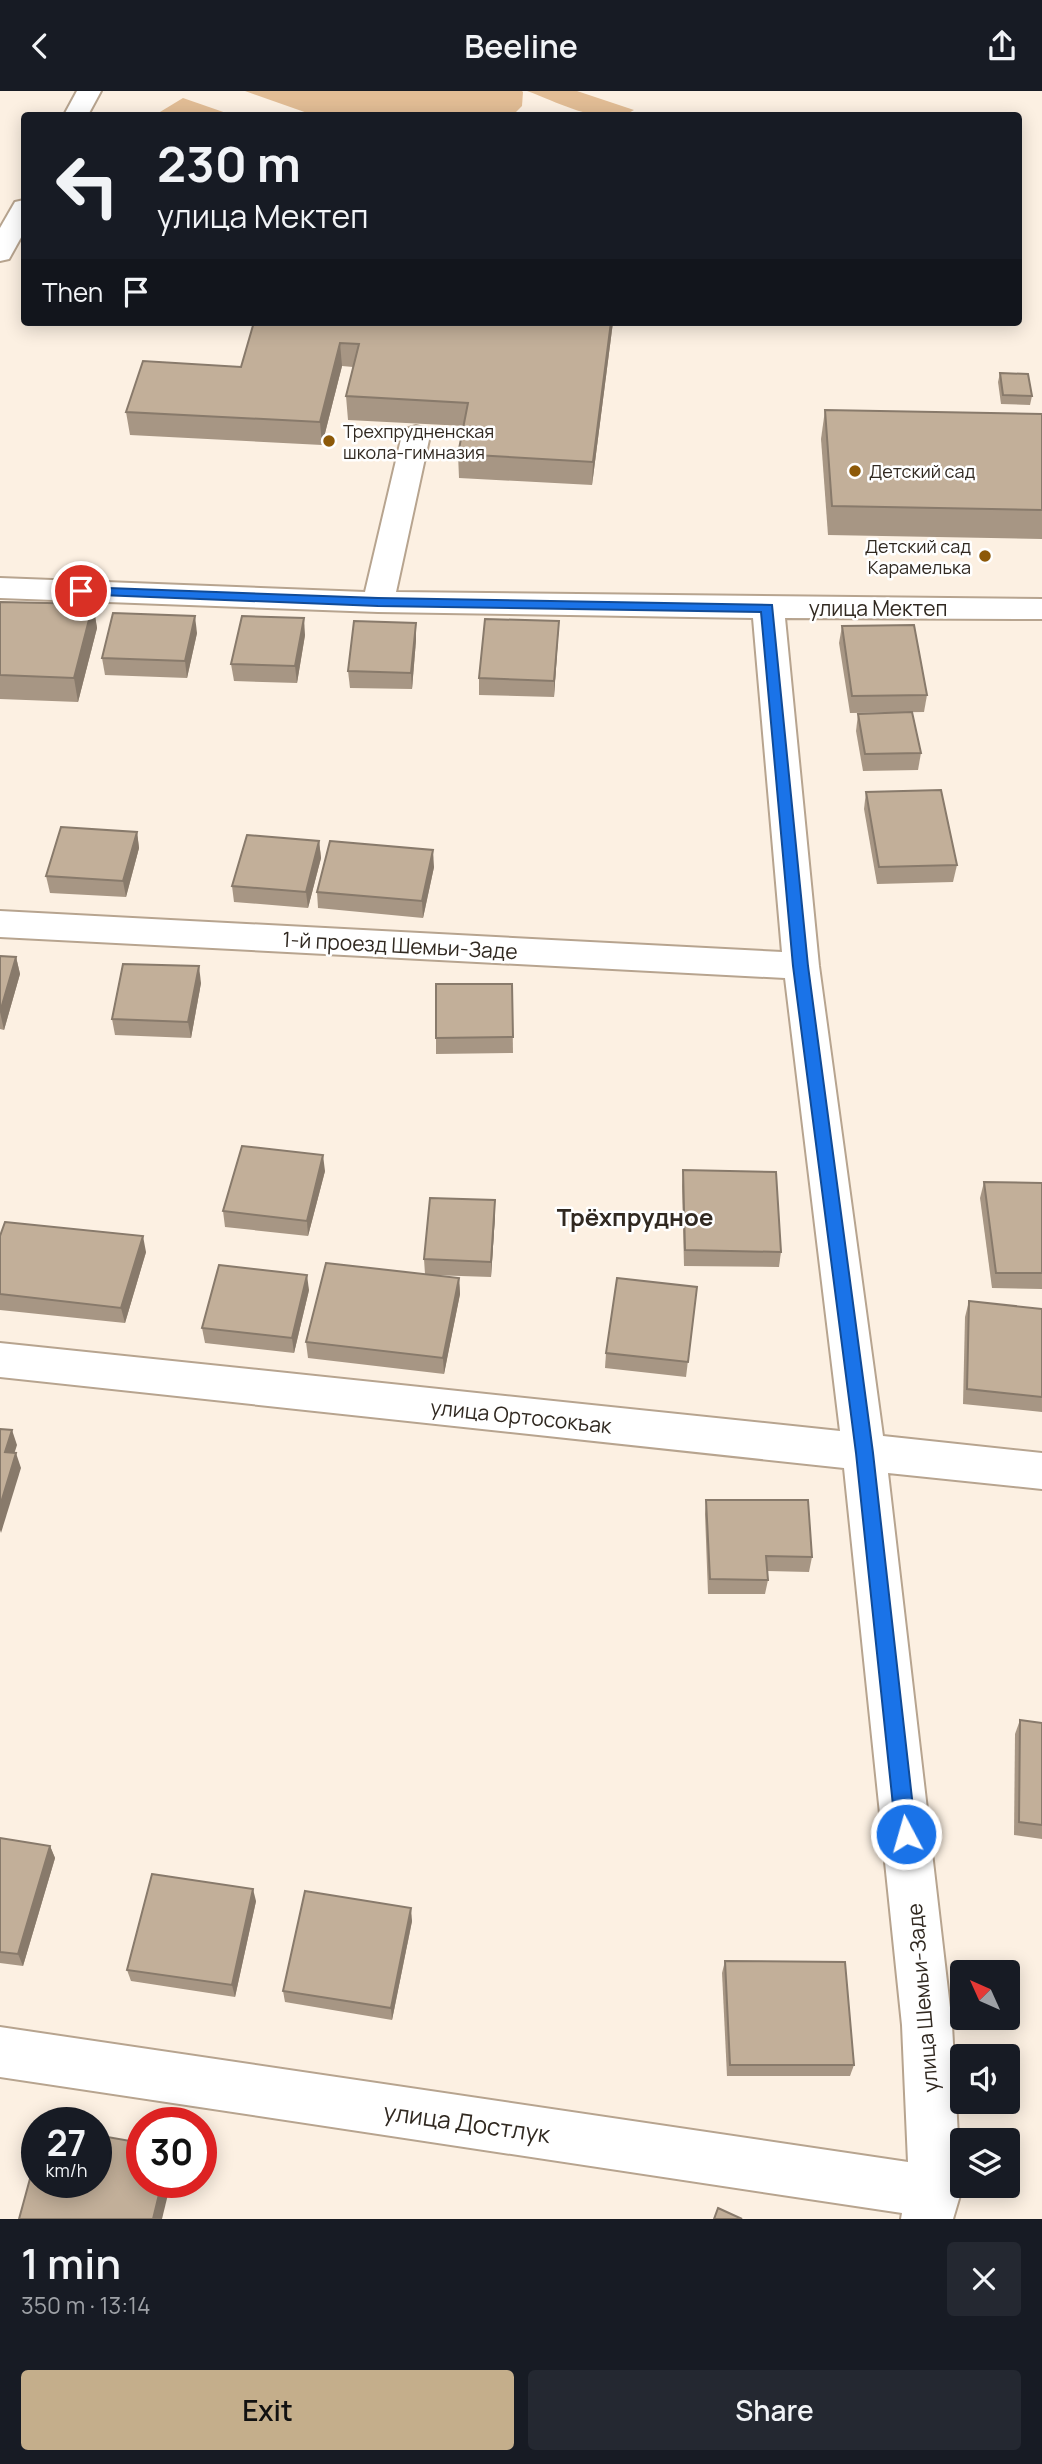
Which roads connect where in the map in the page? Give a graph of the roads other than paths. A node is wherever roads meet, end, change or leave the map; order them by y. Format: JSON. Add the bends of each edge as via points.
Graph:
{"nodes":[{"id":1,"x":89,"y":91,"type":"edge"},
{"id":2,"x":78,"y":112,"type":"edge"},
{"id":3,"x":21,"y":214,"type":"edge"},
{"id":4,"x":0,"y":253,"type":"edge"},
{"id":5,"x":416,"y":435,"type":"dead end"},
{"id":6,"x":0,"y":589,"type":"edge"},
{"id":7,"x":378,"y":602,"type":"junction"},
{"id":8,"x":768,"y":608,"type":"junction"},
{"id":9,"x":1042,"y":608,"type":"edge"},
{"id":10,"x":0,"y":924,"type":"edge"},
{"id":11,"x":801,"y":966,"type":"junction"},
{"id":12,"x":0,"y":1360,"type":"edge"},
{"id":13,"x":864,"y":1453,"type":"junction"},
{"id":14,"x":1042,"y":1471,"type":"edge"},
{"id":15,"x":0,"y":2052,"type":"edge"},
{"id":16,"x":931,"y":2205,"type":"edge"}],
"edges":[{"from":1,"to":2,"type":"street"},
{"from":3,"to":4,"type":"street"},
{"from":5,"to":7,"type":"street"},
{"from":6,"to":7,"type":"street","name":"улица Мектеп"},
{"from":7,"to":8,"type":"street","name":"улица Мектеп"},
{"from":8,"to":9,"type":"street","name":"улица Мектеп"},
{"from":8,"to":11,"type":"street","name":"улица Шемьи-Заде"},
{"from":10,"to":11,"type":"street","name":"1-й проезд Шемьи-Заде"},
{"from":11,"to":13,"type":"street","name":"улица Шемьи-Заде"},
{"from":12,"to":13,"type":"street","name":"улица Ортосокъак"},
{"from":13,"to":14,"type":"street","name":"улица Ортосокъак"},
{"from":13,"to":16,"type":"street","name":"улица Шемьи-Заде","via":[[927,2025]]},
{"from":15,"to":16,"type":"street","name":"улица Достлук"}]}
